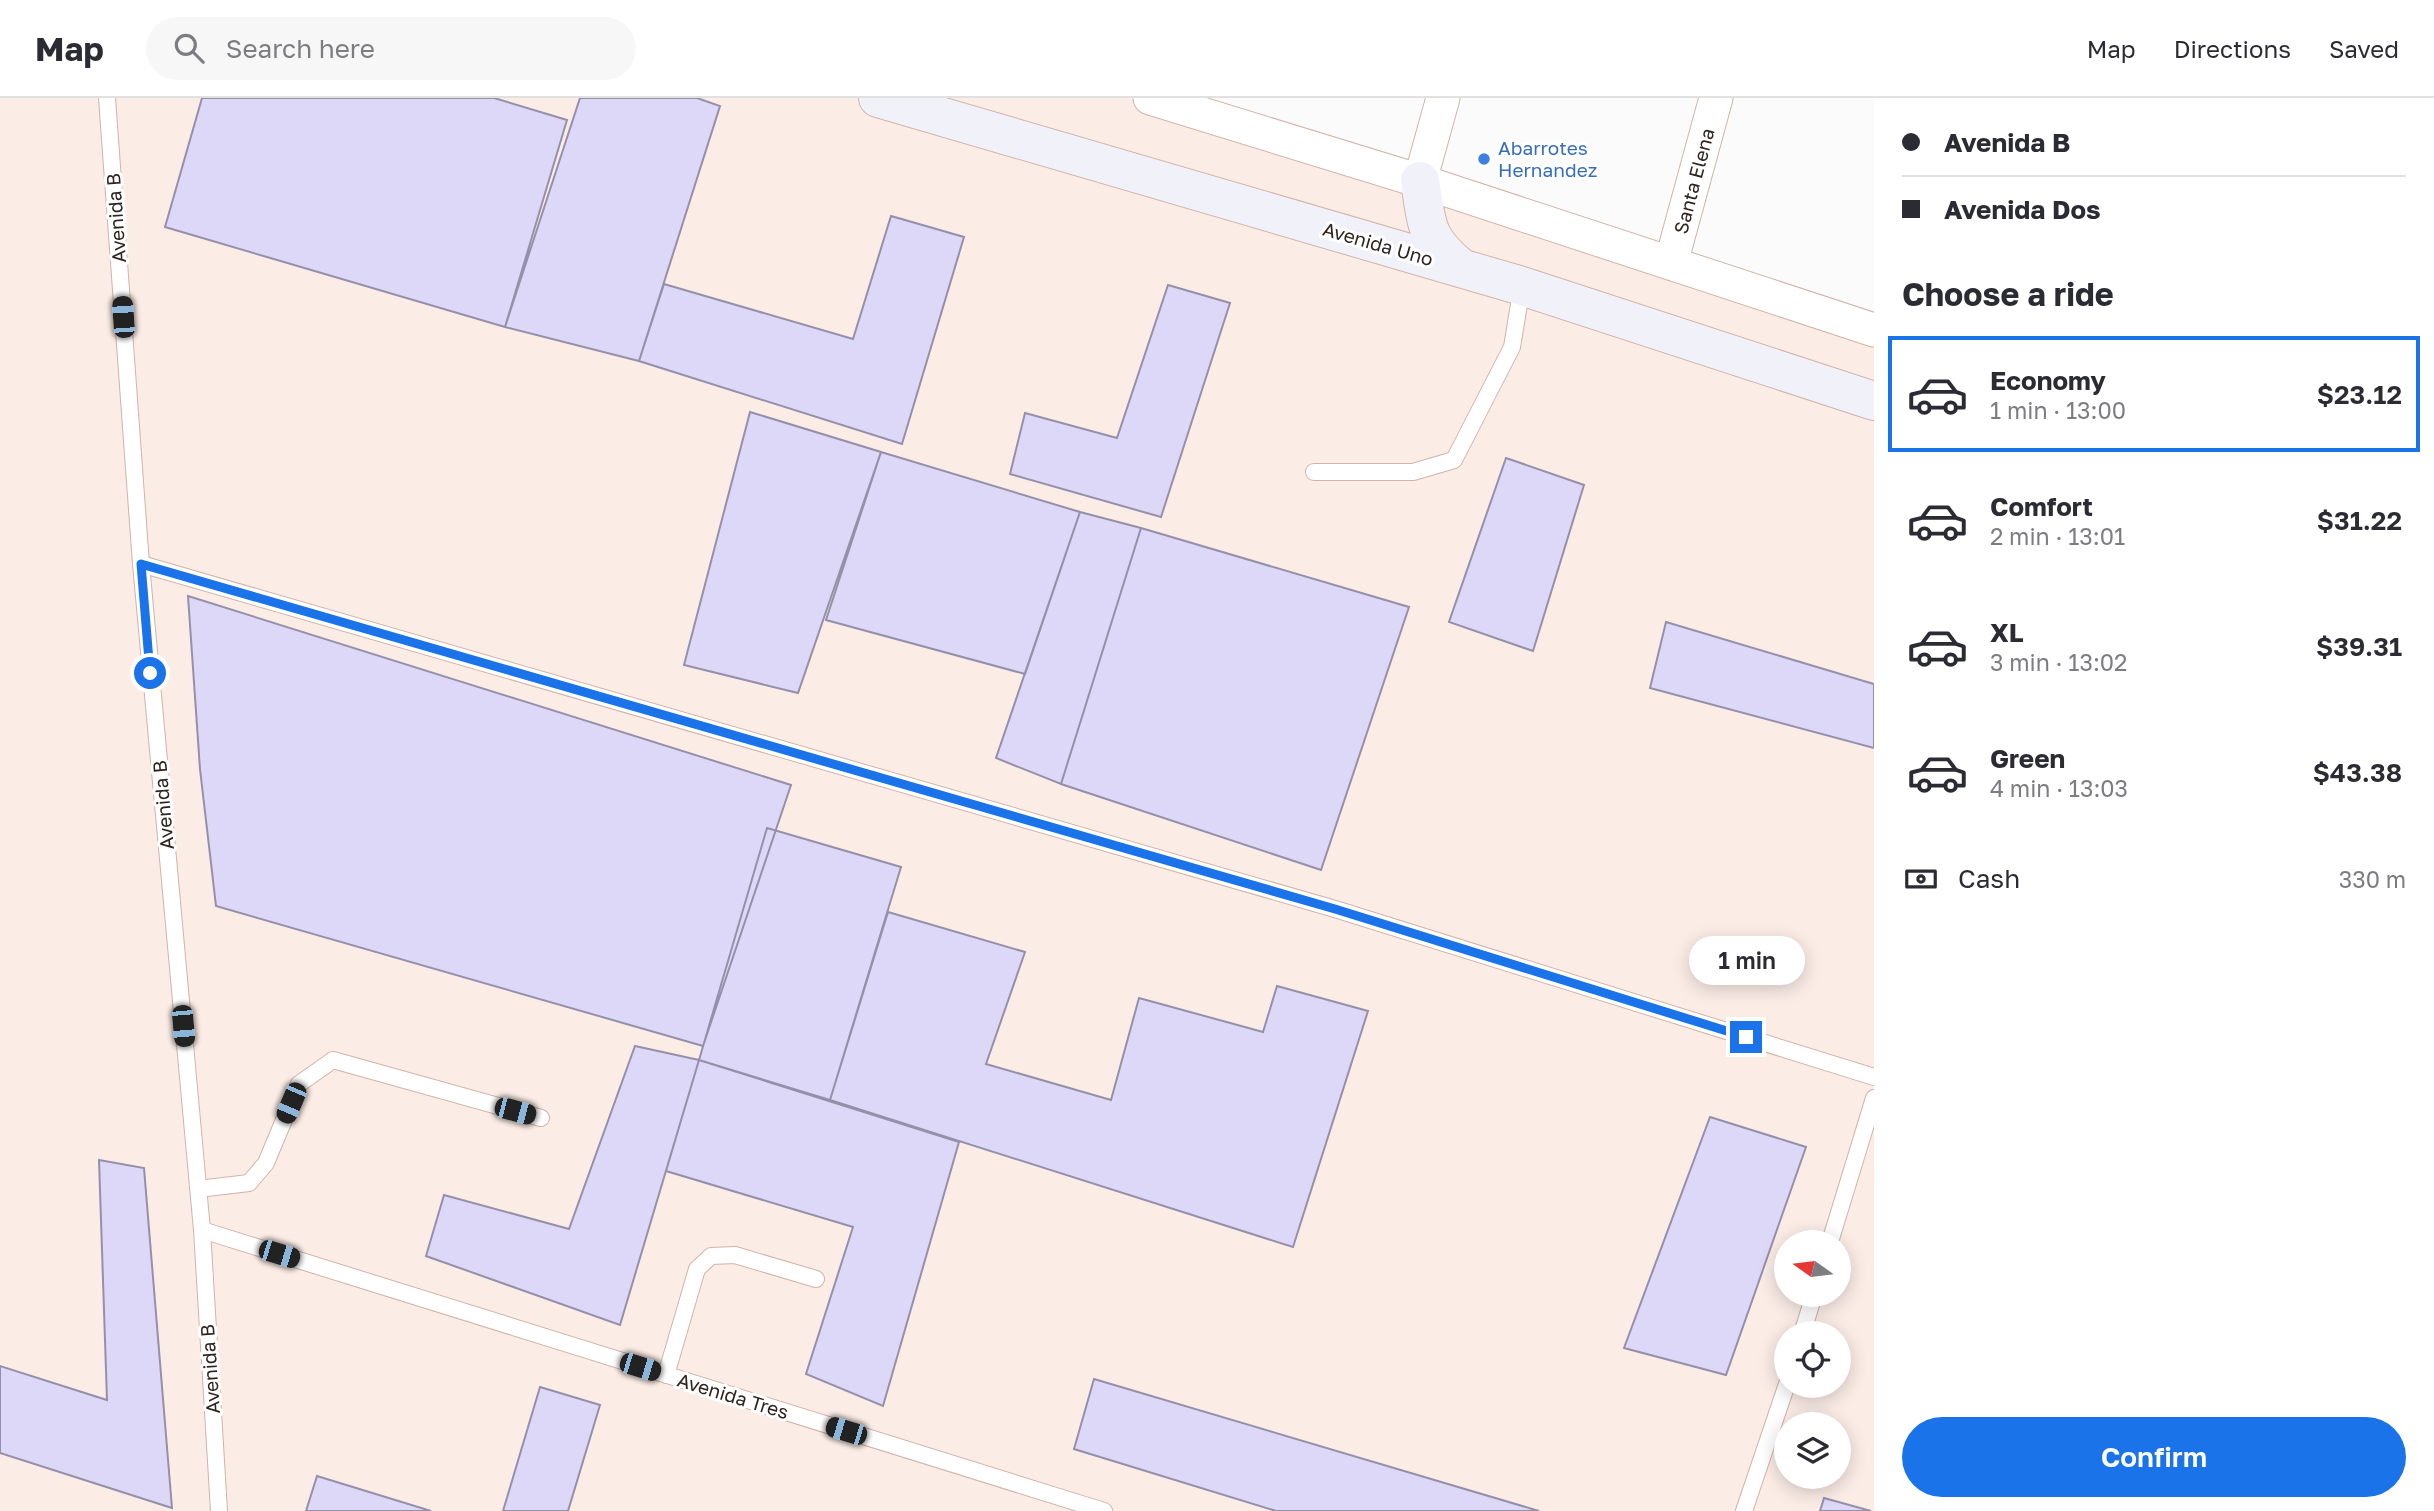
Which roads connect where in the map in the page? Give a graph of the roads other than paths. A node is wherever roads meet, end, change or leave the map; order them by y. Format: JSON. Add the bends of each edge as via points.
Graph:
{"nodes":[{"id":1,"x":107,"y":98,"type":"edge"},
{"id":2,"x":878,"y":98,"type":"edge"},
{"id":3,"x":1150,"y":98,"type":"edge"},
{"id":4,"x":1443,"y":98,"type":"edge"},
{"id":5,"x":1716,"y":98,"type":"edge"},
{"id":6,"x":1420,"y":181,"type":"junction"},
{"id":7,"x":1362,"y":239,"type":"junction"},
{"id":8,"x":1671,"y":263,"type":"junction"},
{"id":9,"x":1461,"y":268,"type":"junction"},
{"id":10,"x":1522,"y":286,"type":"junction"},
{"id":11,"x":1874,"y":330,"type":"edge"},
{"id":12,"x":1874,"y":401,"type":"edge"},
{"id":13,"x":1314,"y":472,"type":"dead end"},
{"id":14,"x":141,"y":564,"type":"junction"},
{"id":15,"x":1874,"y":1077,"type":"edge"},
{"id":16,"x":1874,"y":1098,"type":"edge"},
{"id":17,"x":541,"y":1118,"type":"dead end"},
{"id":18,"x":198,"y":1189,"type":"junction"},
{"id":19,"x":202,"y":1230,"type":"junction"},
{"id":20,"x":1834,"y":1230,"type":"edge"},
{"id":21,"x":817,"y":1279,"type":"dead end"},
{"id":22,"x":666,"y":1375,"type":"junction"},
{"id":23,"x":1782,"y":1398,"type":"edge"},
{"id":24,"x":219,"y":1511,"type":"edge"},
{"id":25,"x":1104,"y":1511,"type":"edge"},
{"id":26,"x":1744,"y":1511,"type":"edge"}],
"edges":[{"from":1,"to":14,"type":"lane","name":"Avenida B"},
{"from":2,"to":7,"type":"street","name":"Avenida Uno"},
{"from":3,"to":6,"type":"street"},
{"from":4,"to":6,"type":"street"},
{"from":5,"to":8,"type":"street","name":"Santa Elena"},
{"from":6,"to":7,"type":"street","via":[[1392,219]]},
{"from":6,"to":8,"type":"street"},
{"from":6,"to":9,"type":"street","via":[[1431,238]]},
{"from":7,"to":9,"type":"street","name":"Avenida Uno"},
{"from":8,"to":11,"type":"street"},
{"from":9,"to":10,"type":"street","name":"Avenida Uno"},
{"from":10,"to":12,"type":"street","name":"Avenida Uno"},
{"from":10,"to":13,"type":"lane","via":[[1512,347],[1454,460],[1413,472]]},
{"from":14,"to":15,"type":"lane","via":[[1335,909]]},
{"from":14,"to":18,"type":"lane","name":"Avenida B"},
{"from":16,"to":20,"type":"lane"},
{"from":17,"to":18,"type":"lane","via":[[333,1060],[299,1084],[266,1163],[249,1184]]},
{"from":18,"to":19,"type":"lane","name":"Avenida B"},
{"from":19,"to":22,"type":"lane","name":"Avenida Tres"},
{"from":19,"to":24,"type":"lane","name":"Avenida B"},
{"from":21,"to":22,"type":"lane","via":[[735,1255],[711,1256],[696,1269]]},
{"from":22,"to":25,"type":"lane","name":"Avenida Tres"},
{"from":23,"to":26,"type":"lane"}]}
